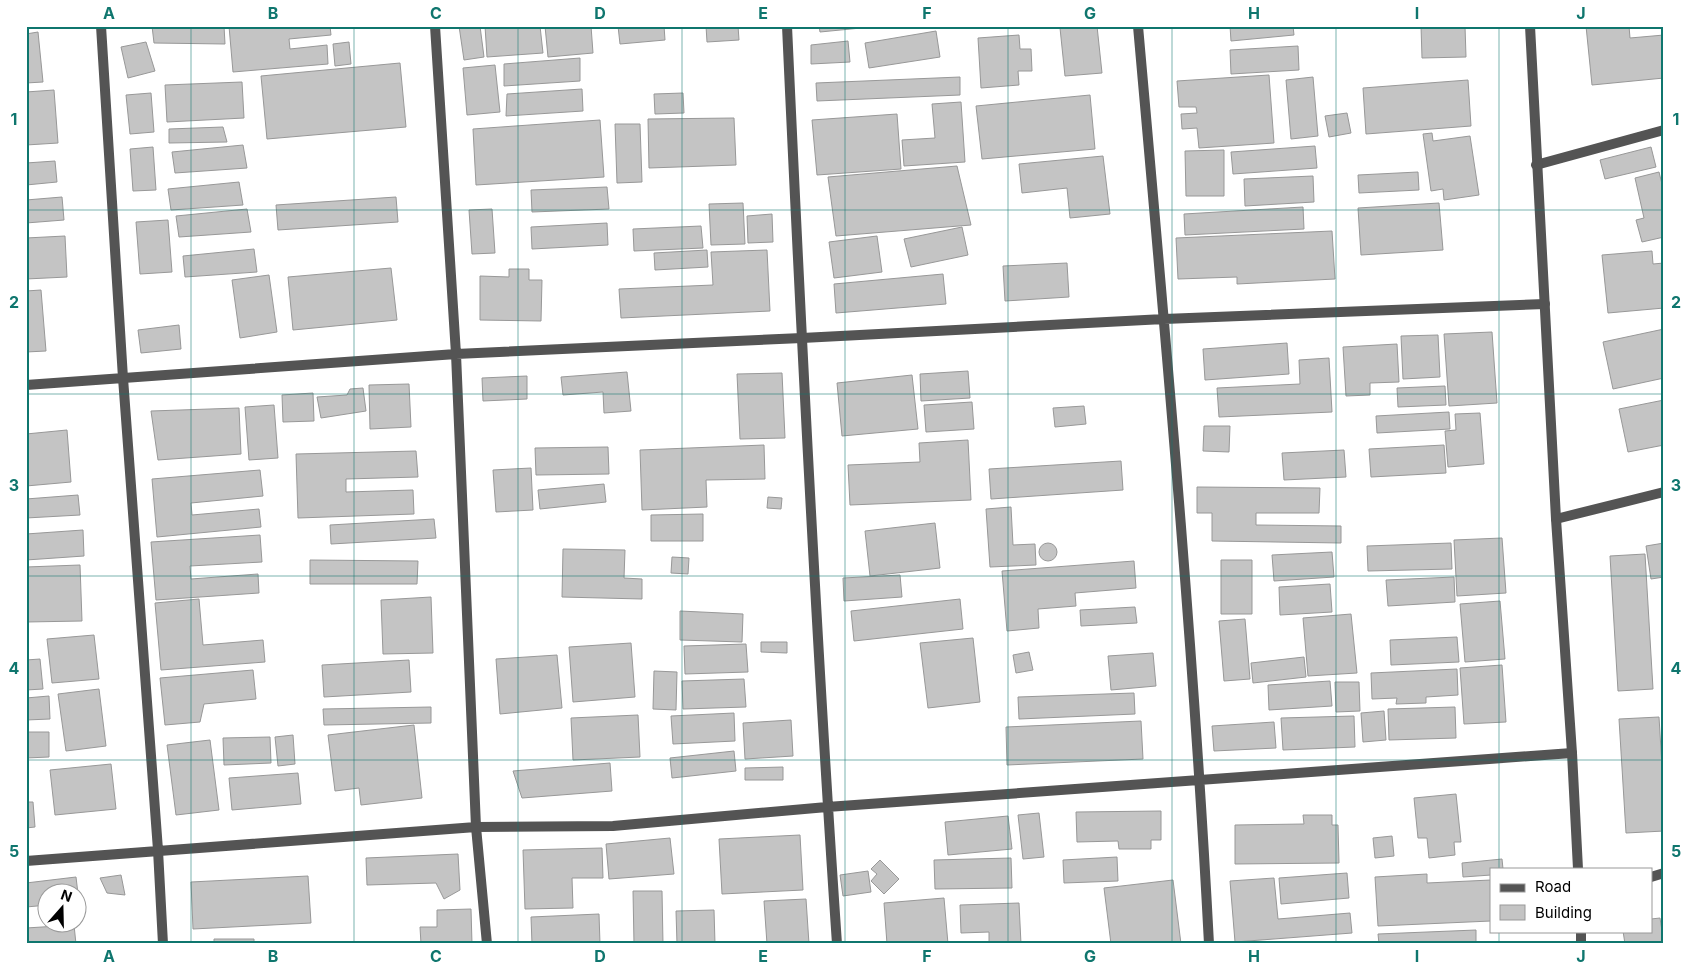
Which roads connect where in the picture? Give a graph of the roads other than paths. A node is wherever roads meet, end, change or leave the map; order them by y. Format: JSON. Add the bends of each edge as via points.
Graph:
{"nodes":[{"id":1,"x":101,"y":26,"type":"edge"},
{"id":2,"x":435,"y":26,"type":"edge"},
{"id":3,"x":787,"y":26,"type":"edge"},
{"id":4,"x":1138,"y":26,"type":"edge"},
{"id":5,"x":1530,"y":26,"type":"edge"},
{"id":6,"x":1664,"y":130,"type":"edge"},
{"id":7,"x":1536,"y":165,"type":"junction"},
{"id":8,"x":1545,"y":304,"type":"junction"},
{"id":9,"x":1164,"y":319,"type":"junction"},
{"id":10,"x":802,"y":338,"type":"junction"},
{"id":11,"x":456,"y":354,"type":"junction"},
{"id":12,"x":124,"y":378,"type":"junction"},
{"id":13,"x":26,"y":385,"type":"edge"},
{"id":14,"x":1664,"y":492,"type":"edge"},
{"id":15,"x":1556,"y":519,"type":"junction"},
{"id":16,"x":1572,"y":752,"type":"junction"},
{"id":17,"x":1200,"y":781,"type":"junction"},
{"id":18,"x":827,"y":807,"type":"junction"},
{"id":19,"x":476,"y":827,"type":"junction"},
{"id":20,"x":158,"y":850,"type":"junction"},
{"id":21,"x":26,"y":861,"type":"edge"},
{"id":22,"x":1578,"y":868,"type":"edge"},
{"id":23,"x":1664,"y":873,"type":"edge"},
{"id":24,"x":1652,"y":877,"type":"edge"},
{"id":25,"x":163,"y":944,"type":"edge"},
{"id":26,"x":487,"y":944,"type":"edge"},
{"id":27,"x":836,"y":944,"type":"edge"},
{"id":28,"x":1209,"y":944,"type":"edge"}],
"edges":[{"from":1,"to":12,"type":"street"},
{"from":2,"to":11,"type":"street"},
{"from":3,"to":10,"type":"street"},
{"from":4,"to":9,"type":"street"},
{"from":5,"to":7,"type":"street"},
{"from":6,"to":7,"type":"street"},
{"from":7,"to":8,"type":"street"},
{"from":8,"to":9,"type":"street"},
{"from":8,"to":15,"type":"street"},
{"from":9,"to":10,"type":"street"},
{"from":9,"to":17,"type":"street"},
{"from":10,"to":11,"type":"street"},
{"from":10,"to":18,"type":"street"},
{"from":11,"to":12,"type":"street"},
{"from":11,"to":19,"type":"street"},
{"from":12,"to":13,"type":"street"},
{"from":12,"to":20,"type":"street"},
{"from":14,"to":15,"type":"street"},
{"from":15,"to":16,"type":"street"},
{"from":16,"to":17,"type":"street"},
{"from":16,"to":22,"type":"street"},
{"from":17,"to":18,"type":"street"},
{"from":17,"to":28,"type":"street"},
{"from":18,"to":19,"type":"street","via":[[612,826]]},
{"from":18,"to":27,"type":"street"},
{"from":19,"to":20,"type":"street"},
{"from":19,"to":26,"type":"street"},
{"from":20,"to":21,"type":"street"},
{"from":20,"to":25,"type":"street"},
{"from":23,"to":24,"type":"street"}]}
